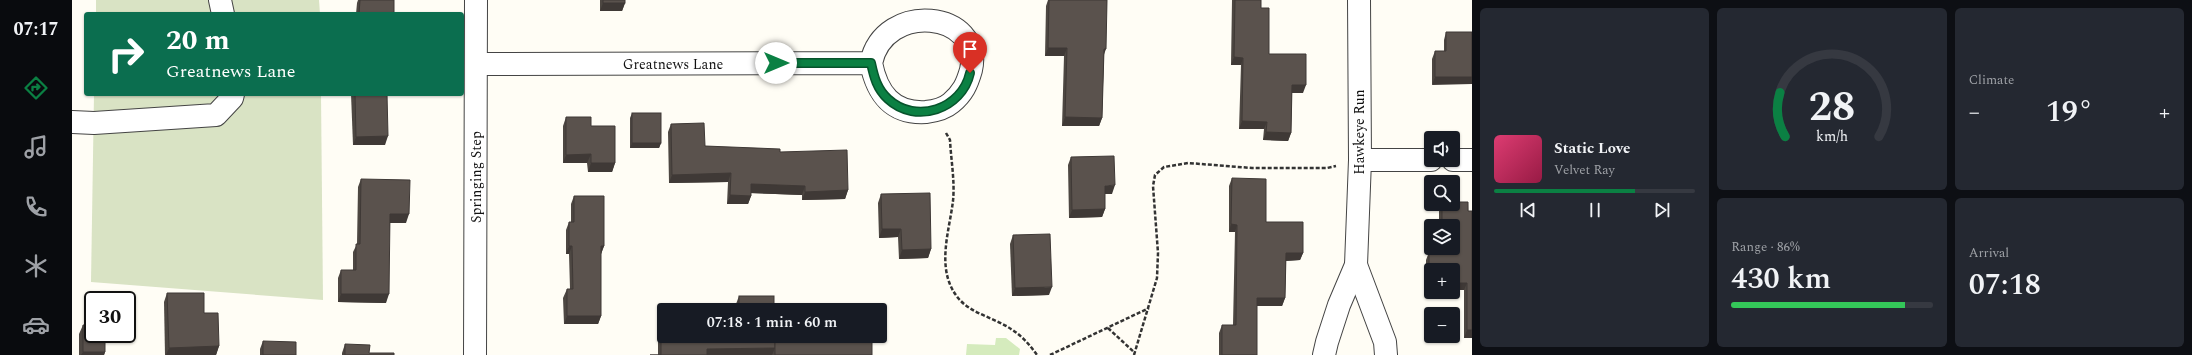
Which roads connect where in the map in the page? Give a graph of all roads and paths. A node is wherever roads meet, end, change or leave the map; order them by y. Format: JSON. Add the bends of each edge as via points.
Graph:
{"nodes":[{"id":1,"x":220,"y":0,"type":"edge"},
{"id":2,"x":476,"y":0,"type":"edge"},
{"id":3,"x":1359,"y":0,"type":"edge"},
{"id":4,"x":223,"y":12,"type":"edge"},
{"id":5,"x":871,"y":63,"type":"junction"},
{"id":6,"x":476,"y":64,"type":"junction"},
{"id":7,"x":232,"y":96,"type":"edge"},
{"id":8,"x":936,"y":111,"type":"junction"},
{"id":9,"x":72,"y":122,"type":"edge"},
{"id":10,"x":1360,"y":160,"type":"junction"},
{"id":11,"x":1424,"y":160,"type":"edge"},
{"id":12,"x":1460,"y":160,"type":"edge"},
{"id":13,"x":1472,"y":160,"type":"edge"},
{"id":14,"x":1356,"y":265,"type":"junction"},
{"id":15,"x":1150,"y":307,"type":"junction"},
{"id":16,"x":1108,"y":328,"type":"junction"},
{"id":17,"x":1134,"y":354,"type":"edge"},
{"id":18,"x":475,"y":355,"type":"edge"},
{"id":19,"x":1037,"y":355,"type":"edge"},
{"id":20,"x":1050,"y":355,"type":"edge"},
{"id":21,"x":1324,"y":355,"type":"edge"},
{"id":22,"x":1386,"y":355,"type":"edge"}],
"edges":[{"from":1,"to":4,"type":"street"},
{"from":2,"to":6,"type":"street","name":"Springing Step"},
{"from":3,"to":10,"type":"street","name":"Hawkeye Run"},
{"from":5,"to":6,"type":"street","name":"Greatnews Lane"},
{"from":5,"to":8,"type":"street","via":[[875,82],[887,98],[898,107],[915,112]]},
{"from":5,"to":8,"type":"street","via":[[874,46],[893,20],[920,12],[938,14],[952,21],[969,44],[972,62],[968,84],[962,93],[950,104]]},
{"from":6,"to":18,"type":"street","name":"Springing Step"},
{"from":7,"to":9,"type":"street","via":[[216,115],[94,123]]},
{"from":8,"to":19,"type":"path","via":[[950,140],[953,200],[946,237],[945,264],[949,283],[959,299],[982,315],[1011,329],[1027,342]]},
{"from":10,"to":11,"type":"street"},
{"from":10,"to":14,"type":"street","name":"Hawkeye Run"},
{"from":10,"to":15,"type":"path","via":[[1327,168],[1252,168],[1188,163],[1164,167],[1155,175],[1153,186],[1158,253],[1157,278]]},
{"from":12,"to":13,"type":"street"},
{"from":14,"to":21,"type":"street","name":"Hawkeye Run","via":[[1339,305]]},
{"from":14,"to":22,"type":"street","name":"Hawkeye Run","via":[[1385,342]]},
{"from":15,"to":16,"type":"path"},
{"from":15,"to":17,"type":"path"},
{"from":16,"to":17,"type":"path"},
{"from":16,"to":20,"type":"path"}]}
